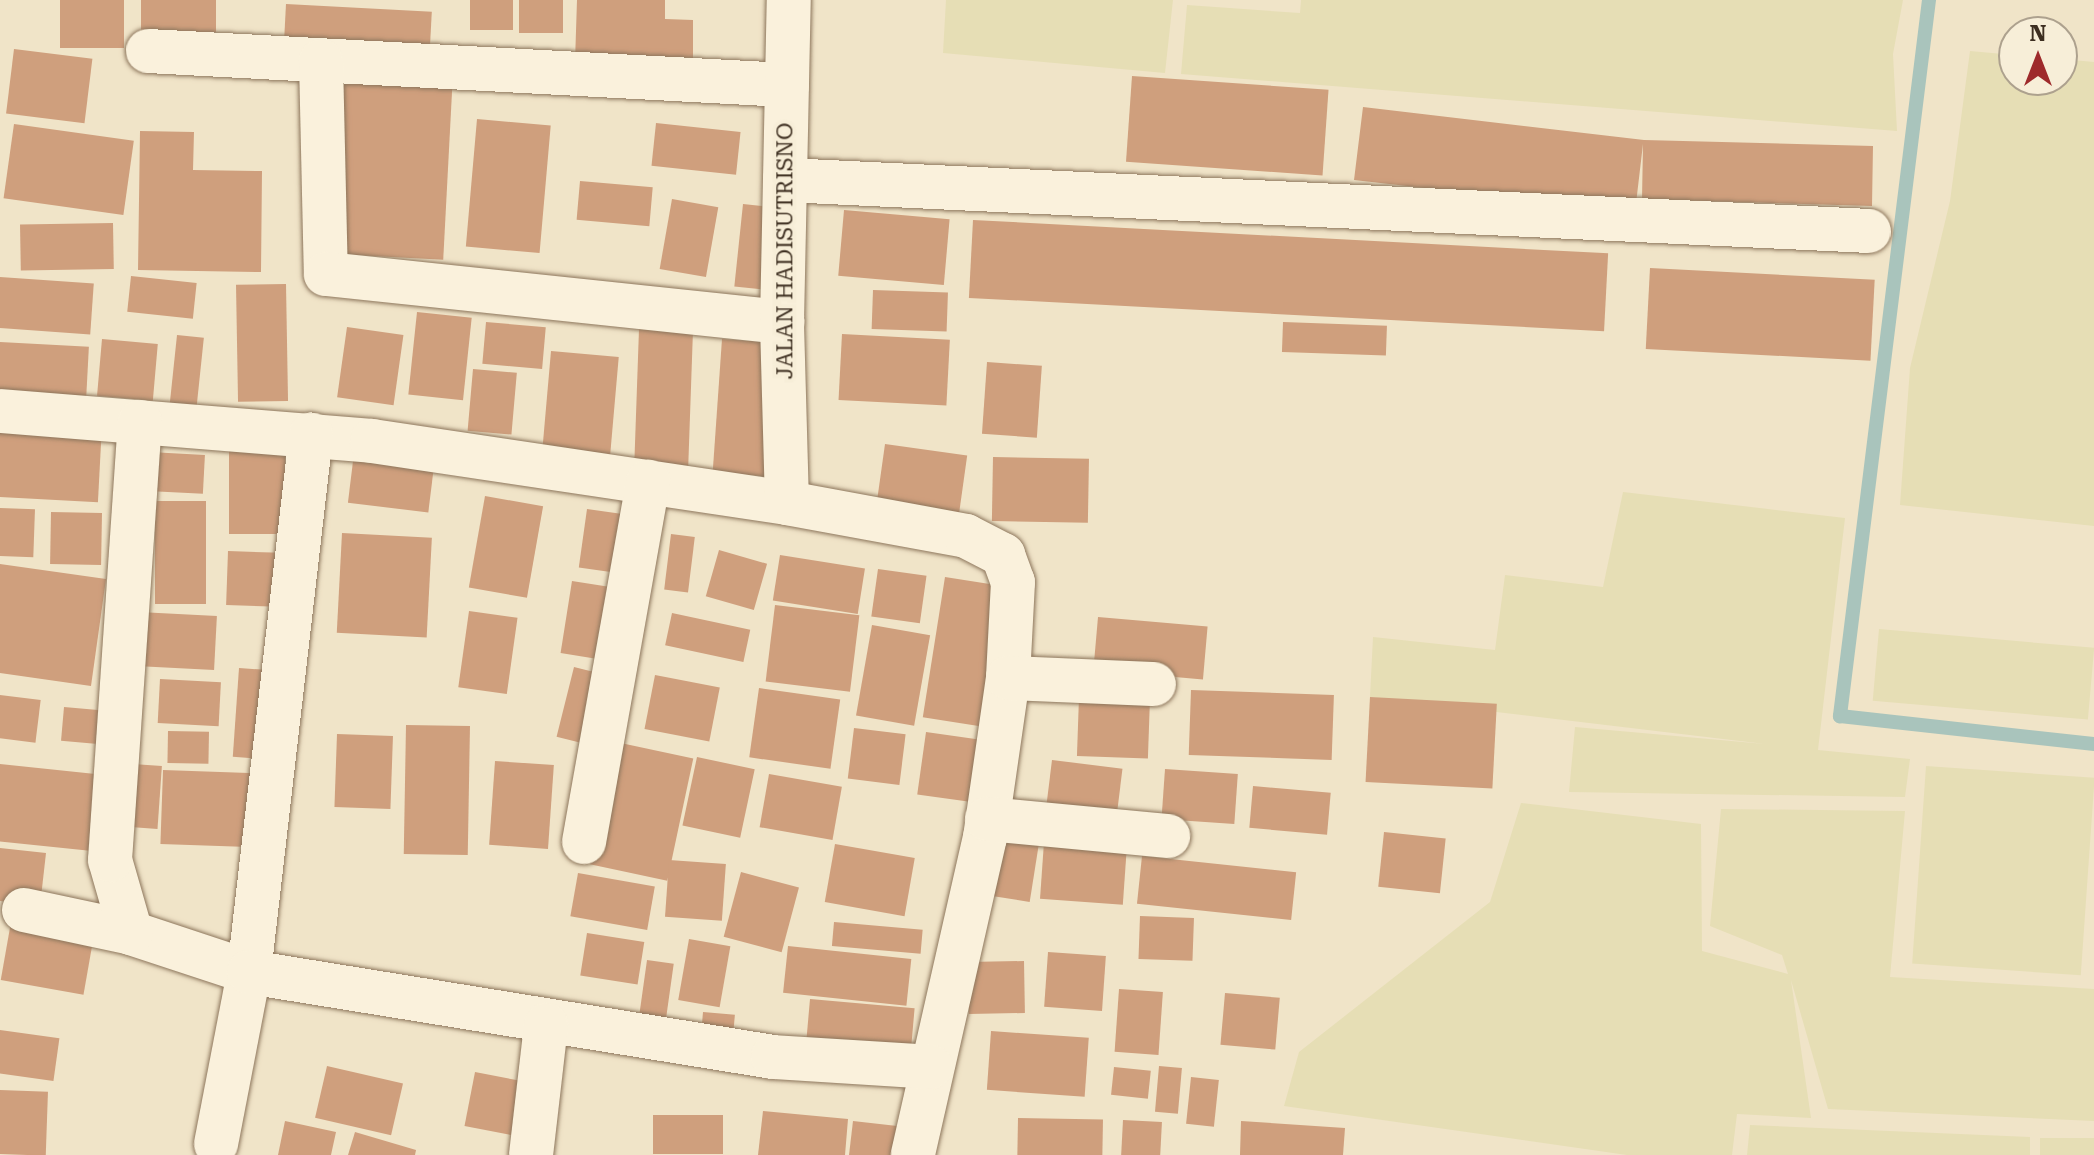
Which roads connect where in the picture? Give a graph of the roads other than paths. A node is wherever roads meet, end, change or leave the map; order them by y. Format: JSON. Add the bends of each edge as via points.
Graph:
{"nodes":[{"id":1,"x":789,"y":0,"type":"edge"},
{"id":2,"x":148,"y":51,"type":"dead end"},
{"id":3,"x":321,"y":61,"type":"junction"},
{"id":4,"x":787,"y":85,"type":"junction"},
{"id":5,"x":785,"y":180,"type":"junction"},
{"id":6,"x":1869,"y":231,"type":"dead end"},
{"id":7,"x":782,"y":322,"type":"junction"},
{"id":8,"x":0,"y":411,"type":"edge"},
{"id":9,"x":140,"y":422,"type":"junction"},
{"id":10,"x":311,"y":435,"type":"junction"},
{"id":11,"x":648,"y":482,"type":"junction"},
{"id":12,"x":787,"y":503,"type":"junction"},
{"id":13,"x":1008,"y":678,"type":"junction"},
{"id":14,"x":1154,"y":684,"type":"dead end"},
{"id":15,"x":987,"y":819,"type":"junction"},
{"id":16,"x":1168,"y":836,"type":"dead end"},
{"id":17,"x":584,"y":842,"type":"dead end"},
{"id":18,"x":24,"y":910,"type":"dead end"},
{"id":19,"x":131,"y":933,"type":"junction"},
{"id":20,"x":249,"y":972,"type":"junction"},
{"id":21,"x":546,"y":1025,"type":"junction"},
{"id":22,"x":931,"y":1067,"type":"junction"},
{"id":23,"x":216,"y":1144,"type":"dead end"},
{"id":24,"x":531,"y":1155,"type":"edge"},
{"id":25,"x":913,"y":1155,"type":"edge"}],
"edges":[{"from":1,"to":4,"type":"street","name":"JALAN HADISUTRISNO"},
{"from":2,"to":3,"type":"street"},
{"from":3,"to":4,"type":"street"},
{"from":3,"to":7,"type":"street","via":[[326,274]]},
{"from":4,"to":5,"type":"street","name":"JALAN HADISUTRISNO"},
{"from":5,"to":6,"type":"street"},
{"from":5,"to":7,"type":"street","name":"JALAN HADISUTRISNO"},
{"from":7,"to":12,"type":"street","name":"JALAN HADISUTRISNO"},
{"from":8,"to":9,"type":"street"},
{"from":9,"to":10,"type":"street"},
{"from":9,"to":19,"type":"street","via":[[110,860]]},
{"from":10,"to":11,"type":"street"},
{"from":10,"to":20,"type":"street"},
{"from":11,"to":12,"type":"street"},
{"from":11,"to":17,"type":"street"},
{"from":12,"to":13,"type":"street","via":[[966,536],[1003,555],[1013,582]]},
{"from":13,"to":14,"type":"street"},
{"from":13,"to":15,"type":"street"},
{"from":15,"to":16,"type":"street"},
{"from":15,"to":22,"type":"street"},
{"from":18,"to":19,"type":"street"},
{"from":19,"to":20,"type":"street"},
{"from":20,"to":21,"type":"street"},
{"from":20,"to":23,"type":"street"},
{"from":21,"to":22,"type":"street","via":[[773,1057]]},
{"from":21,"to":24,"type":"street"},
{"from":22,"to":25,"type":"street"}]}
